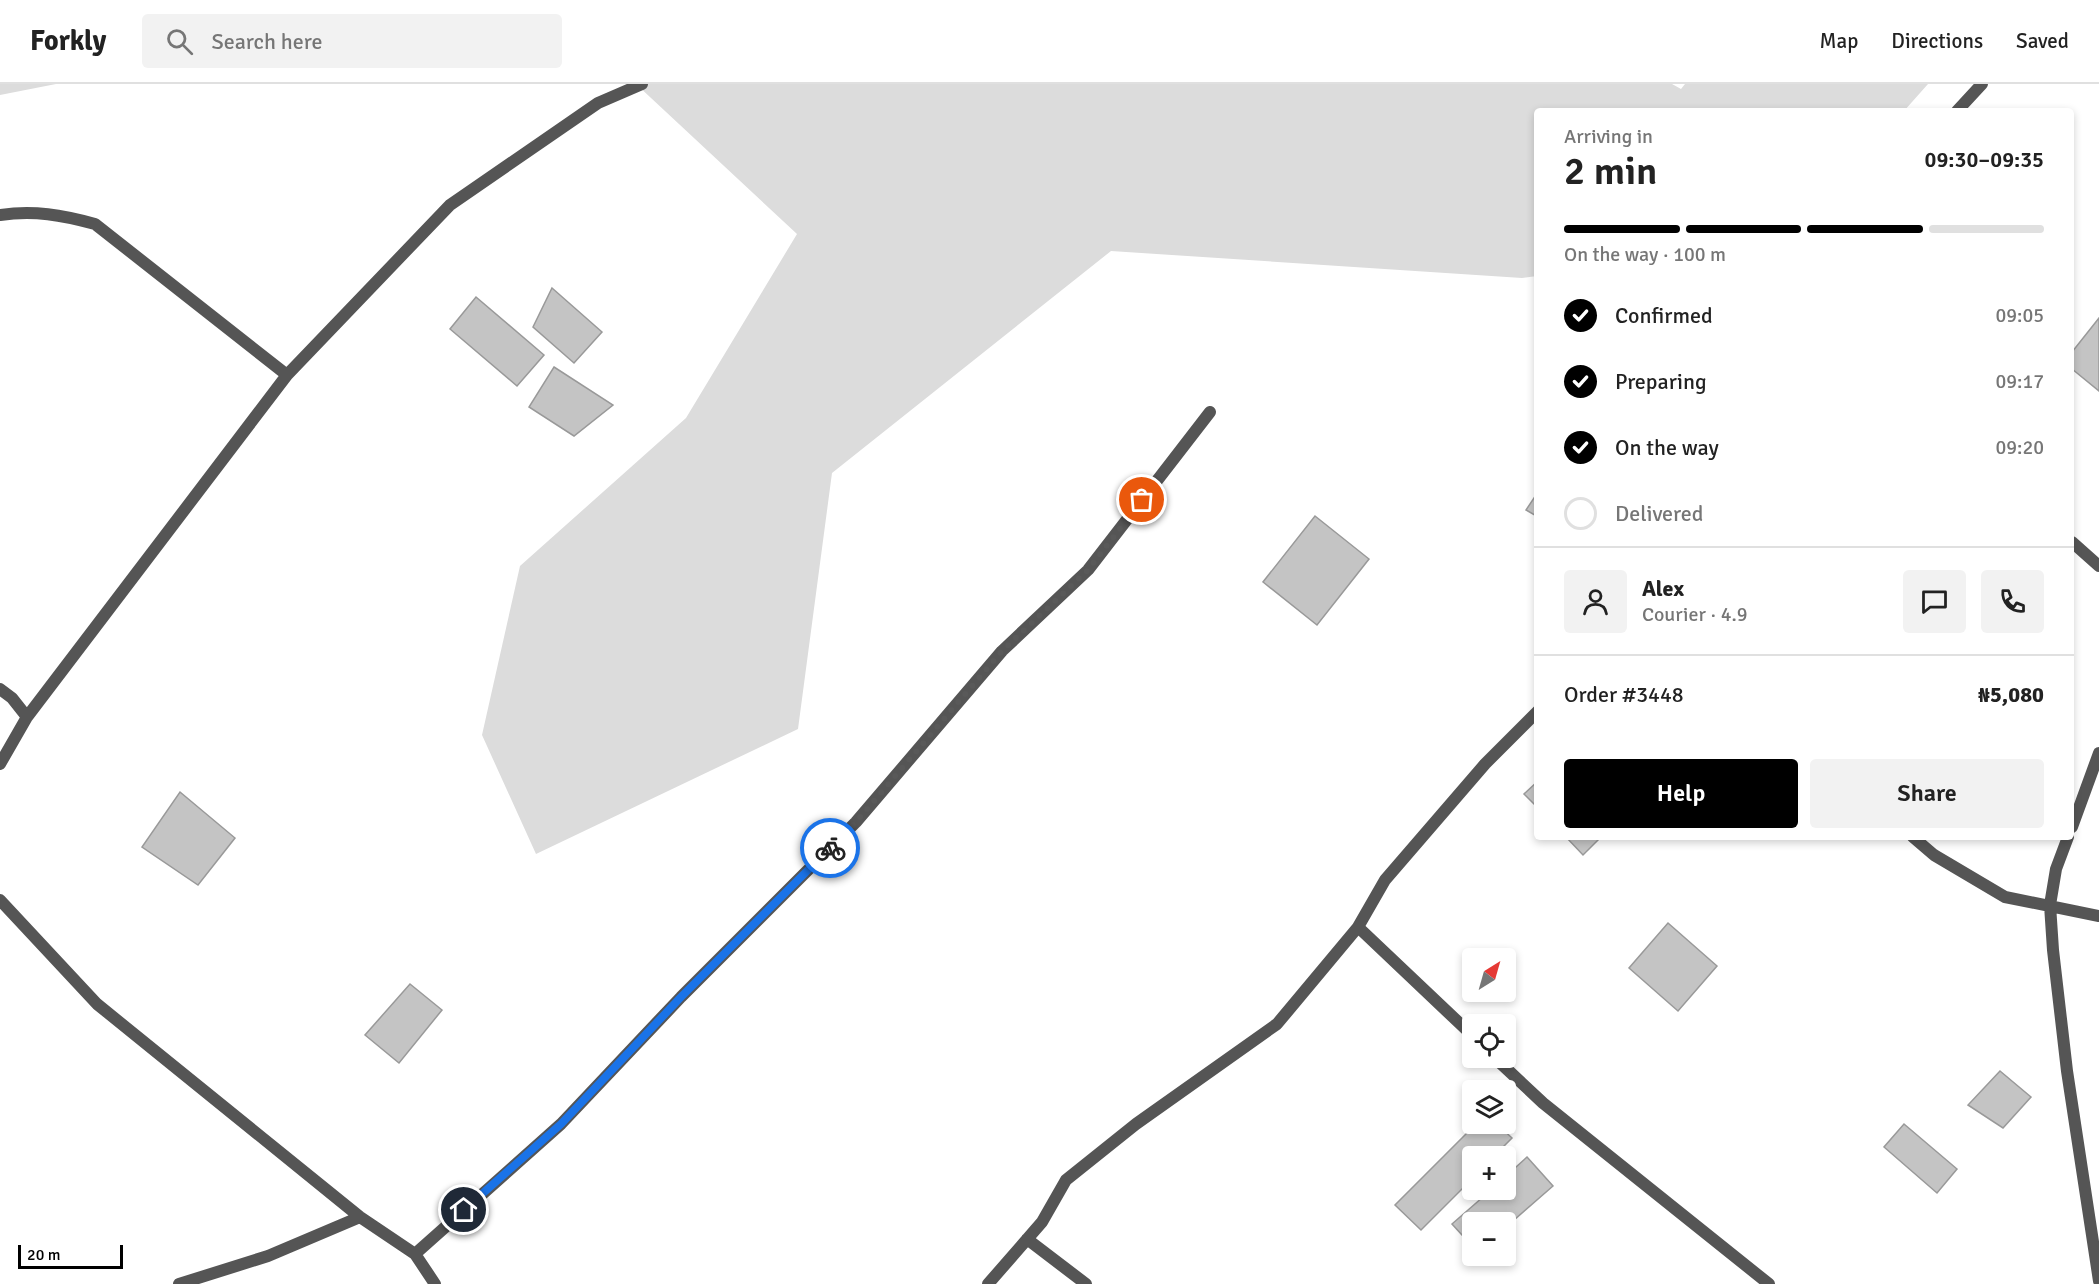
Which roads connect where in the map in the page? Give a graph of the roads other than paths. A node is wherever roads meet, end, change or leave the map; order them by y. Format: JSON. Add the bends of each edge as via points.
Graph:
{"nodes":[{"id":1,"x":642,"y":84,"type":"edge"},
{"id":2,"x":1982,"y":84,"type":"edge"},
{"id":3,"x":1960,"y":108,"type":"edge"},
{"id":4,"x":0,"y":215,"type":"edge"},
{"id":5,"x":287,"y":375,"type":"junction"},
{"id":6,"x":1210,"y":412,"type":"dead end"},
{"id":7,"x":2074,"y":544,"type":"edge"},
{"id":8,"x":2099,"y":566,"type":"edge"},
{"id":9,"x":0,"y":689,"type":"edge"},
{"id":10,"x":1534,"y":715,"type":"edge"},
{"id":11,"x":27,"y":717,"type":"junction"},
{"id":12,"x":2099,"y":753,"type":"edge"},
{"id":13,"x":0,"y":764,"type":"edge"},
{"id":14,"x":2074,"y":822,"type":"edge"},
{"id":15,"x":1916,"y":840,"type":"edge"},
{"id":16,"x":2067,"y":840,"type":"edge"},
{"id":17,"x":0,"y":900,"type":"edge"},
{"id":18,"x":2050,"y":904,"type":"junction"},
{"id":19,"x":2099,"y":916,"type":"edge"},
{"id":20,"x":1358,"y":927,"type":"junction"},
{"id":21,"x":1462,"y":1026,"type":"edge"},
{"id":22,"x":1506,"y":1068,"type":"edge"},
{"id":23,"x":360,"y":1217,"type":"junction"},
{"id":24,"x":1027,"y":1239,"type":"junction"},
{"id":25,"x":415,"y":1254,"type":"junction"},
{"id":26,"x":2099,"y":1281,"type":"edge"},
{"id":27,"x":179,"y":1284,"type":"edge"},
{"id":28,"x":435,"y":1284,"type":"edge"},
{"id":29,"x":988,"y":1284,"type":"edge"},
{"id":30,"x":1086,"y":1284,"type":"edge"},
{"id":31,"x":1769,"y":1284,"type":"edge"}],
"edges":[{"from":1,"to":5,"type":"street","via":[[598,103],[450,205]]},
{"from":2,"to":3,"type":"street"},
{"from":4,"to":5,"type":"street","via":[[27,211],[95,224]]},
{"from":5,"to":11,"type":"street"},
{"from":6,"to":25,"type":"street","via":[[1088,570],[1002,651],[856,822],[561,1124]]},
{"from":7,"to":8,"type":"street"},
{"from":9,"to":11,"type":"street"},
{"from":10,"to":20,"type":"street","via":[[1485,764],[1385,880]]},
{"from":11,"to":13,"type":"street"},
{"from":12,"to":14,"type":"street"},
{"from":15,"to":18,"type":"street","via":[[1934,855],[2005,897]]},
{"from":16,"to":18,"type":"street","via":[[2056,868]]},
{"from":17,"to":23,"type":"street","via":[[97,1004]]},
{"from":18,"to":19,"type":"street"},
{"from":18,"to":26,"type":"street","via":[[2067,1071]]},
{"from":20,"to":21,"type":"street"},
{"from":20,"to":24,"type":"street","via":[[1277,1024],[1136,1124],[1066,1180],[1042,1222]]},
{"from":22,"to":31,"type":"street","via":[[1543,1103]]},
{"from":23,"to":25,"type":"street"},
{"from":23,"to":27,"type":"street","via":[[268,1256]]},
{"from":24,"to":29,"type":"street"},
{"from":24,"to":30,"type":"street"},
{"from":25,"to":28,"type":"street"}]}
